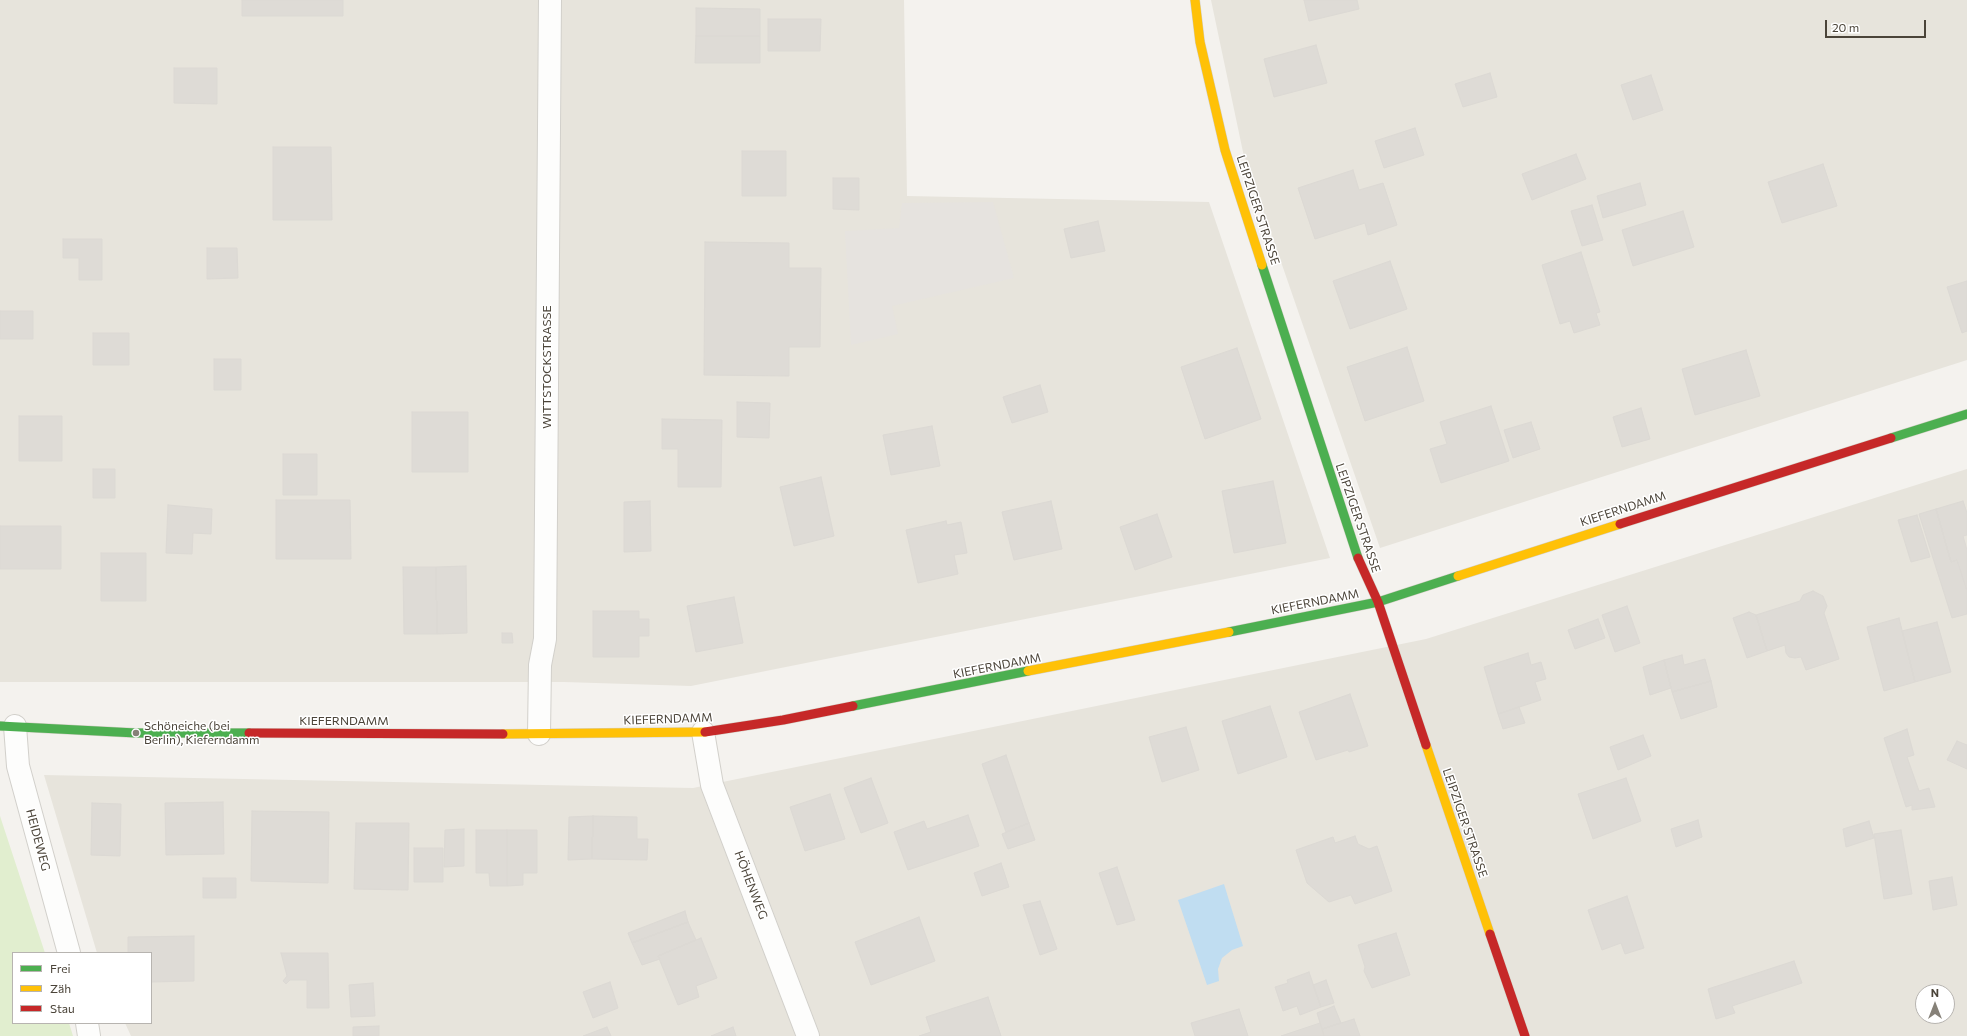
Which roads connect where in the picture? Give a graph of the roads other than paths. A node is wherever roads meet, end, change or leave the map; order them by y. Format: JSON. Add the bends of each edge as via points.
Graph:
{"nodes":[{"id":1,"x":550,"y":0,"type":"edge"},
{"id":2,"x":1195,"y":0,"type":"edge"},
{"id":3,"x":1967,"y":414,"type":"edge"},
{"id":4,"x":1378,"y":602,"type":"junction"},
{"id":5,"x":8,"y":726,"type":"edge"},
{"id":6,"x":703,"y":732,"type":"junction"},
{"id":7,"x":538,"y":734,"type":"junction"},
{"id":8,"x":69,"y":952,"type":"edge"},
{"id":9,"x":86,"y":1024,"type":"edge"},
{"id":10,"x":90,"y":1036,"type":"edge"},
{"id":11,"x":808,"y":1036,"type":"edge"},
{"id":12,"x":1525,"y":1036,"type":"edge"}],
"edges":[{"from":1,"to":7,"type":"street","name":"WITTSTOCKSTRASSE","via":[[545,639],[540,665]]},
{"from":2,"to":4,"type":"street","name":"LEIPZIGER STRASSE","via":[[1200,42],[1225,150],[1359,562]]},
{"from":3,"to":4,"type":"street","name":"KIEFERNDAMM"},
{"from":4,"to":6,"type":"street","name":"KIEFERNDAMM","via":[[783,720]]},
{"from":4,"to":12,"type":"street","name":"LEIPZIGER STRASSE"},
{"from":5,"to":7,"type":"street","name":"KIEFERNDAMM","via":[[136,733]]},
{"from":5,"to":8,"type":"street","name":"HEIDEWEG"},
{"from":6,"to":7,"type":"street","name":"KIEFERNDAMM"},
{"from":6,"to":11,"type":"street","name":"HÖHENWEG","via":[[712,785]]},
{"from":9,"to":10,"type":"street"}]}
